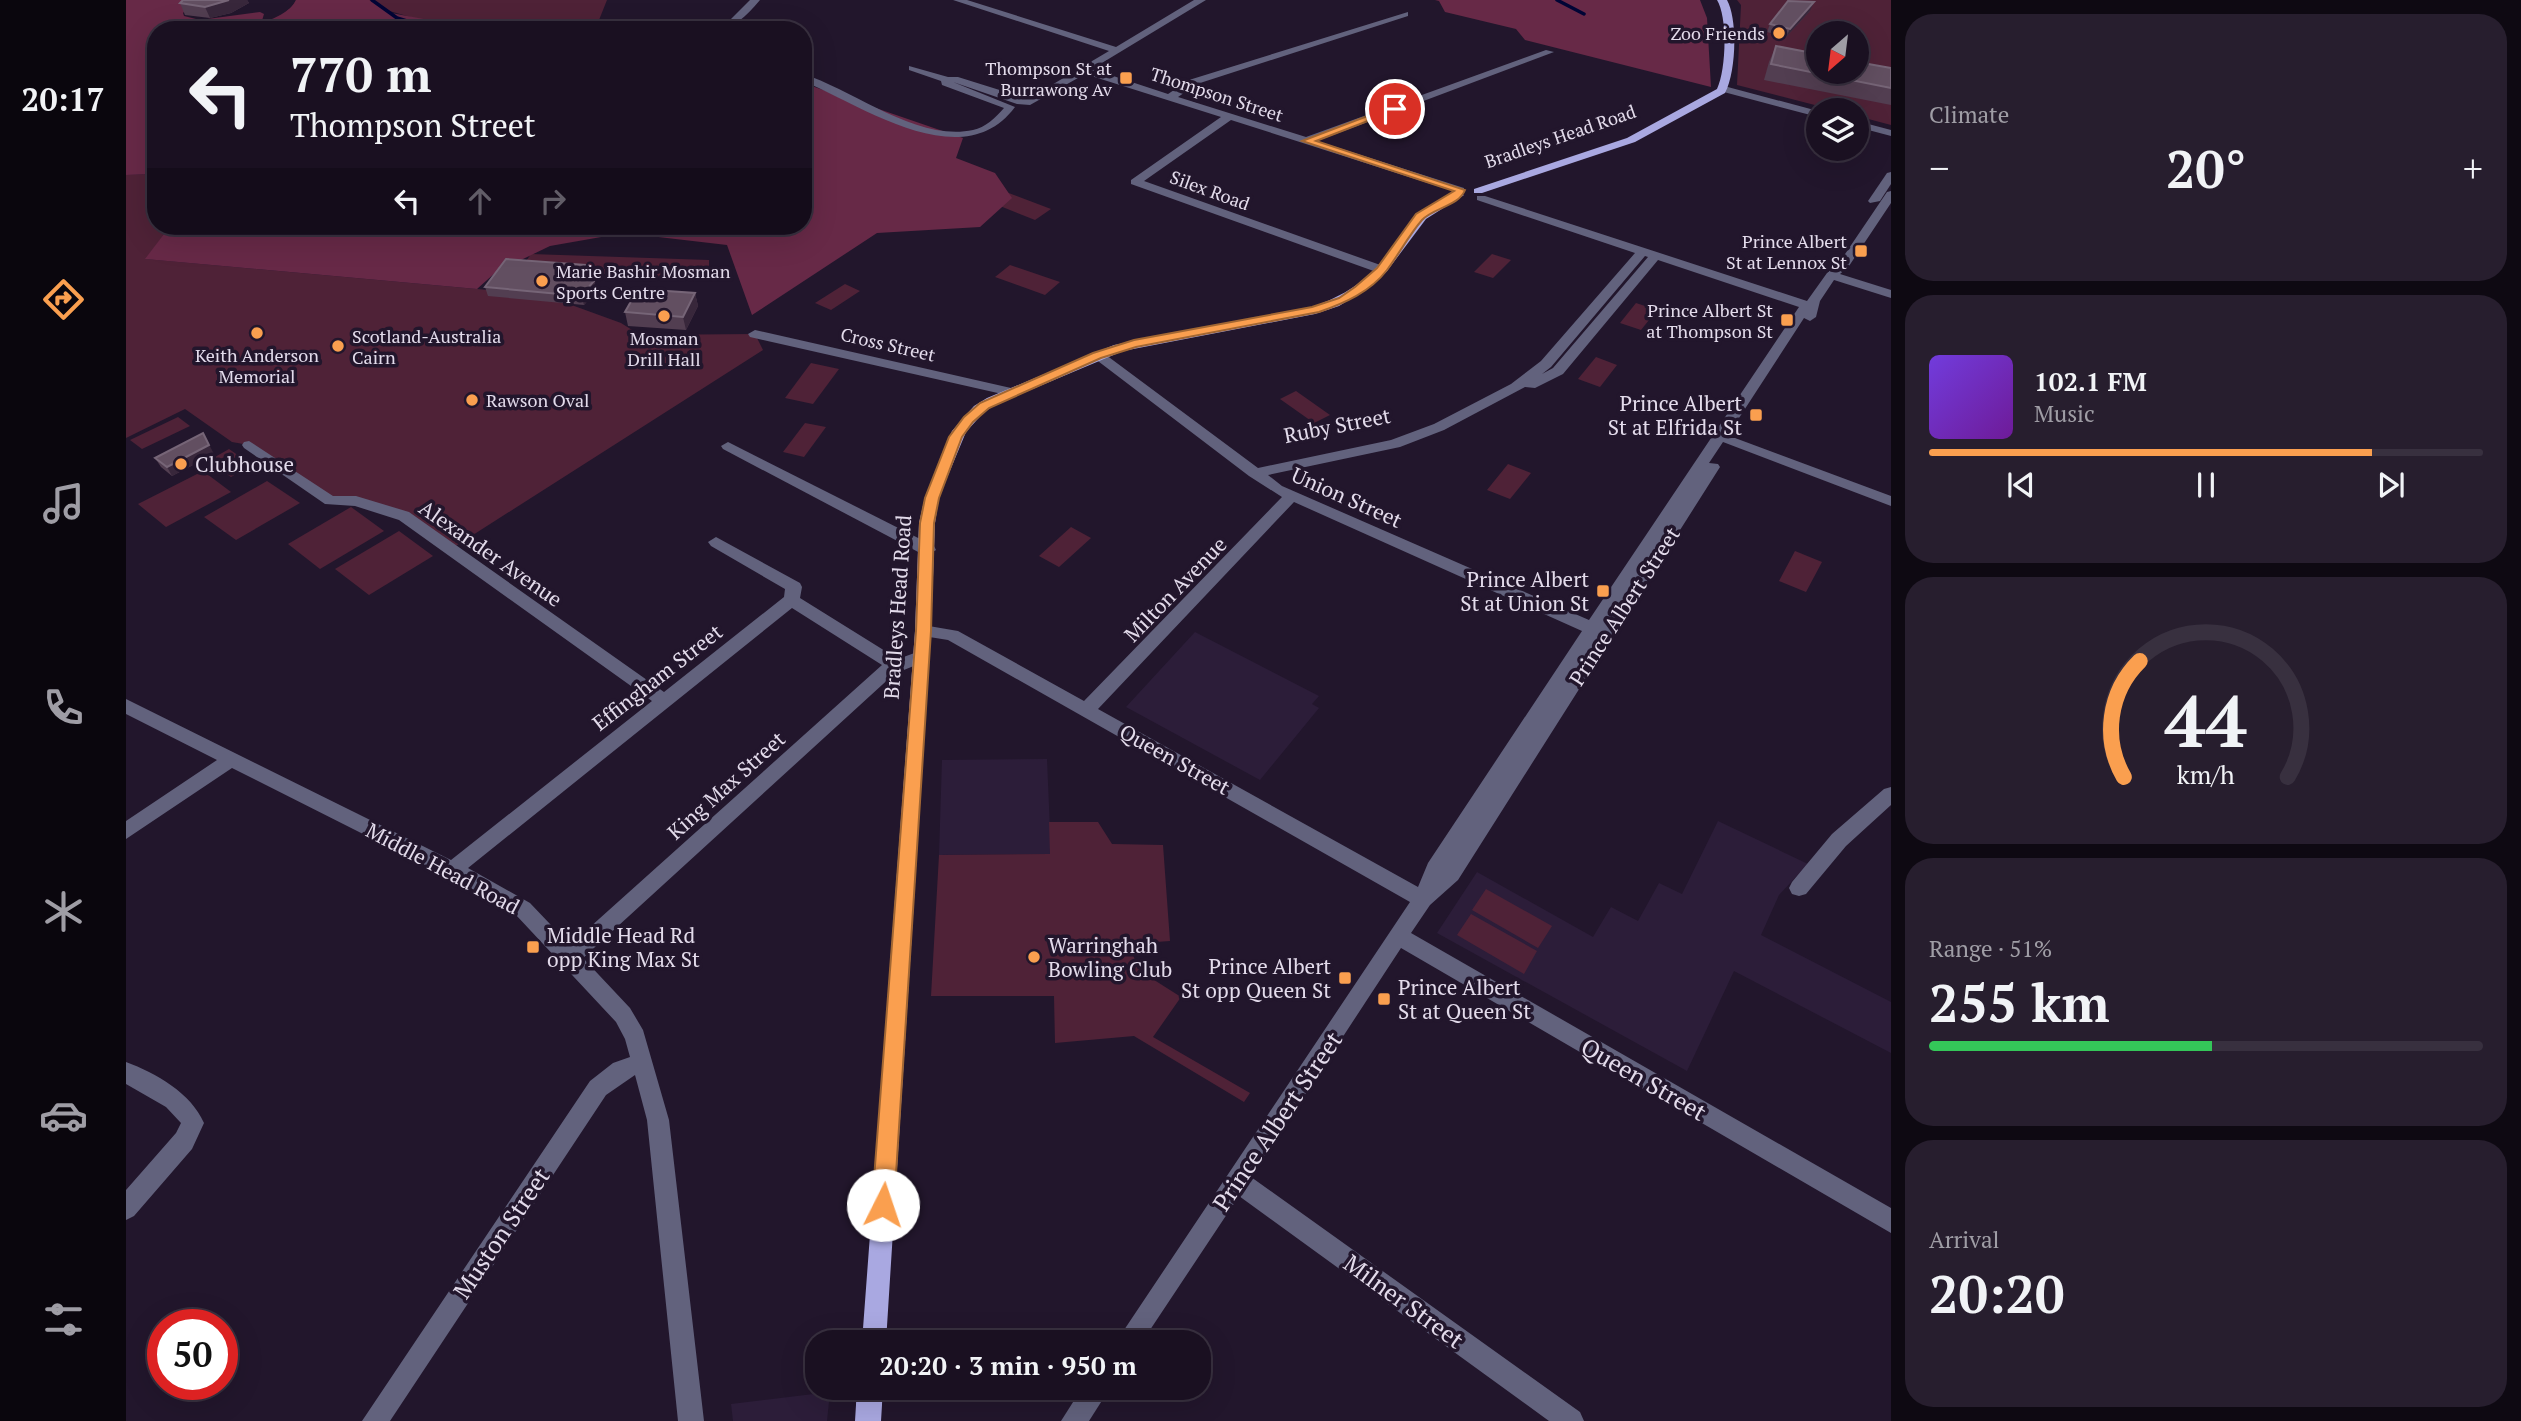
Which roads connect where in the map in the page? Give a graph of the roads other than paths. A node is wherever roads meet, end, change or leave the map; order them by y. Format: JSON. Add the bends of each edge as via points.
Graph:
{"nodes":[{"id":1,"x":755,"y":0,"type":"edge"},
{"id":2,"x":958,"y":0,"type":"edge"},
{"id":3,"x":1201,"y":0,"type":"edge"},
{"id":4,"x":1722,"y":0,"type":"edge"},
{"id":5,"x":1405,"y":14,"type":"dead end"},
{"id":6,"x":734,"y":21,"type":"edge"},
{"id":7,"x":1117,"y":50,"type":"junction"},
{"id":8,"x":1549,"y":52,"type":"dead end"},
{"id":9,"x":913,"y":68,"type":"dead end"},
{"id":10,"x":1084,"y":69,"type":"junction"},
{"id":11,"x":947,"y":80,"type":"junction"},
{"id":12,"x":812,"y":81,"type":"edge"},
{"id":13,"x":1724,"y":89,"type":"junction"},
{"id":14,"x":1170,"y":97,"type":"junction"},
{"id":15,"x":1806,"y":111,"type":"edge"},
{"id":16,"x":1230,"y":116,"type":"junction"},
{"id":17,"x":1869,"y":127,"type":"edge"},
{"id":18,"x":1891,"y":133,"type":"edge"},
{"id":19,"x":1307,"y":141,"type":"junction"},
{"id":20,"x":1891,"y":175,"type":"edge"},
{"id":21,"x":1462,"y":194,"type":"junction"},
{"id":22,"x":1480,"y":194,"type":"junction"},
{"id":23,"x":1891,"y":194,"type":"edge"},
{"id":24,"x":1648,"y":254,"type":"junction"},
{"id":25,"x":1381,"y":270,"type":"junction"},
{"id":26,"x":1835,"y":271,"type":"junction"},
{"id":27,"x":1891,"y":294,"type":"edge"},
{"id":28,"x":1812,"y":307,"type":"junction"},
{"id":29,"x":755,"y":334,"type":"dead end"},
{"id":30,"x":1097,"y":355,"type":"junction"},
{"id":31,"x":1011,"y":392,"type":"junction"},
{"id":32,"x":1730,"y":441,"type":"junction"},
{"id":33,"x":249,"y":445,"type":"dead end"},
{"id":34,"x":728,"y":446,"type":"dead end"},
{"id":35,"x":1250,"y":469,"type":"junction"},
{"id":36,"x":1292,"y":496,"type":"junction"},
{"id":37,"x":1891,"y":501,"type":"edge"},
{"id":38,"x":716,"y":542,"type":"dead end"},
{"id":39,"x":928,"y":550,"type":"junction"},
{"id":40,"x":791,"y":600,"type":"junction"},
{"id":41,"x":923,"y":631,"type":"junction"},
{"id":42,"x":1599,"y":632,"type":"junction"},
{"id":43,"x":920,"y":657,"type":"junction"},
{"id":44,"x":898,"y":667,"type":"junction"},
{"id":45,"x":663,"y":700,"type":"junction"},
{"id":46,"x":126,"y":706,"type":"edge"},
{"id":47,"x":1087,"y":709,"type":"junction"},
{"id":48,"x":231,"y":759,"type":"junction"},
{"id":49,"x":1891,"y":794,"type":"edge"},
{"id":50,"x":126,"y":831,"type":"edge"},
{"id":51,"x":453,"y":869,"type":"junction"},
{"id":52,"x":1799,"y":888,"type":"dead end"},
{"id":53,"x":1423,"y":899,"type":"junction"},
{"id":54,"x":1398,"y":936,"type":"junction"},
{"id":55,"x":569,"y":958,"type":"junction"},
{"id":56,"x":642,"y":1062,"type":"junction"},
{"id":57,"x":126,"y":1072,"type":"edge"},
{"id":58,"x":1237,"y":1181,"type":"junction"},
{"id":59,"x":126,"y":1208,"type":"edge"},
{"id":60,"x":1891,"y":1222,"type":"edge"},
{"id":61,"x":875,"y":1330,"type":"edge"},
{"id":62,"x":1136,"y":1330,"type":"edge"},
{"id":63,"x":869,"y":1400,"type":"edge"},
{"id":64,"x":1089,"y":1400,"type":"edge"},
{"id":65,"x":375,"y":1421,"type":"edge"},
{"id":66,"x":691,"y":1421,"type":"edge"},
{"id":67,"x":868,"y":1421,"type":"edge"},
{"id":68,"x":1074,"y":1421,"type":"edge"},
{"id":69,"x":1571,"y":1421,"type":"edge"}],
"edges":[{"from":1,"to":6,"type":"street"},
{"from":2,"to":7,"type":"street"},
{"from":3,"to":7,"type":"street"},
{"from":4,"to":13,"type":"main road","via":[[1729,12]]},
{"from":5,"to":14,"type":"street","via":[[1193,82]]},
{"from":7,"to":10,"type":"street"},
{"from":8,"to":19,"type":"street"},
{"from":9,"to":11,"type":"street"},
{"from":10,"to":11,"type":"street","via":[[1026,103]]},
{"from":10,"to":14,"type":"street","name":"Thompson Street"},
{"from":11,"to":12,"type":"street","via":[[1010,107],[1003,117],[974,134],[923,128]]},
{"from":13,"to":15,"type":"street"},
{"from":13,"to":22,"type":"main road","name":"Bradleys Head Road","via":[[1632,140]]},
{"from":14,"to":16,"type":"street","name":"Thompson Street"},
{"from":16,"to":19,"type":"street","name":"Thompson Street"},
{"from":16,"to":25,"type":"street","name":"Silex Road","via":[[1135,182]]},
{"from":17,"to":18,"type":"street"},
{"from":19,"to":21,"type":"street","name":"Thompson Street"},
{"from":20,"to":26,"type":"street","name":"Prince Albert Street","via":[[1836,260]]},
{"from":21,"to":22,"type":"main road","name":"Bradleys Head Road"},
{"from":21,"to":25,"type":"main road","name":"Bradleys Head Road","via":[[1420,216]]},
{"from":22,"to":24,"type":"street"},
{"from":23,"to":26,"type":"street","name":"Prince Albert Street"},
{"from":24,"to":28,"type":"street"},
{"from":24,"to":35,"type":"street","name":"Ruby Street","via":[[1558,371],[1537,383],[1516,387],[1395,444]]},
{"from":25,"to":30,"type":"main road","name":"Bradleys Head Road","via":[[1359,290],[1324,307],[1141,342]]},
{"from":26,"to":27,"type":"street"},
{"from":26,"to":28,"type":"street","name":"Prince Albert Street"},
{"from":28,"to":32,"type":"street","name":"Prince Albert Street","via":[[1813,313]]},
{"from":28,"to":42,"type":"street","name":"Prince Albert Street","via":[[1803,310]]},
{"from":29,"to":31,"type":"street","name":"Cross Street"},
{"from":30,"to":31,"type":"main road","name":"Bradleys Head Road"},
{"from":30,"to":35,"type":"street","name":"Union Street"},
{"from":31,"to":39,"type":"main road","name":"Bradleys Head Road","via":[[979,409],[959,430],[932,498]]},
{"from":32,"to":37,"type":"street"},
{"from":32,"to":42,"type":"street","name":"Prince Albert Street"},
{"from":33,"to":45,"type":"street","name":"Alexander Avenue","via":[[330,501],[356,501],[404,516]]},
{"from":34,"to":39,"type":"street"},
{"from":35,"to":36,"type":"street","name":"Union Street"},
{"from":36,"to":42,"type":"street","name":"Union Street"},
{"from":36,"to":47,"type":"street","name":"Milton Avenue"},
{"from":38,"to":40,"type":"street","via":[[794,587]]},
{"from":39,"to":41,"type":"main road","name":"Bradleys Head Road"},
{"from":40,"to":44,"type":"street"},
{"from":40,"to":45,"type":"street","name":"Effingham Street"},
{"from":41,"to":43,"type":"main road","name":"Bradleys Head Road"},
{"from":41,"to":47,"type":"street","name":"Queen Street","via":[[952,635]]},
{"from":42,"to":53,"type":"street","name":"Prince Albert Street","via":[[1451,874]]},
{"from":43,"to":44,"type":"street","name":"King Max Street"},
{"from":43,"to":61,"type":"main road","name":"Bradleys Head Road"},
{"from":44,"to":55,"type":"street","name":"King Max Street","via":[[888,670]]},
{"from":45,"to":51,"type":"street","name":"Effingham Street"},
{"from":46,"to":48,"type":"street","name":"Middle Head Road"},
{"from":47,"to":53,"type":"street","name":"Queen Street"},
{"from":48,"to":50,"type":"street"},
{"from":48,"to":51,"type":"street","name":"Middle Head Road"},
{"from":49,"to":52,"type":"street","via":[[1839,840]]},
{"from":51,"to":55,"type":"street","name":"Middle Head Road","via":[[523,909]]},
{"from":53,"to":54,"type":"street","name":"Prince Albert Street"},
{"from":54,"to":58,"type":"street","name":"Prince Albert Street"},
{"from":54,"to":60,"type":"street","name":"Queen Street"},
{"from":55,"to":56,"type":"street","name":"Middle Head Road","via":[[623,1015]]},
{"from":56,"to":65,"type":"street","name":"Muston Street","via":[[621,1070],[598,1088]]},
{"from":56,"to":66,"type":"street","name":"Middle Head Road","via":[[658,1120]]},
{"from":57,"to":59,"type":"street","via":[[190,1114],[193,1122],[189,1135]]},
{"from":58,"to":62,"type":"street","name":"Prince Albert Street"},
{"from":58,"to":69,"type":"street","name":"Milner Street"},
{"from":63,"to":67,"type":"main road"},
{"from":64,"to":68,"type":"street"}]}
